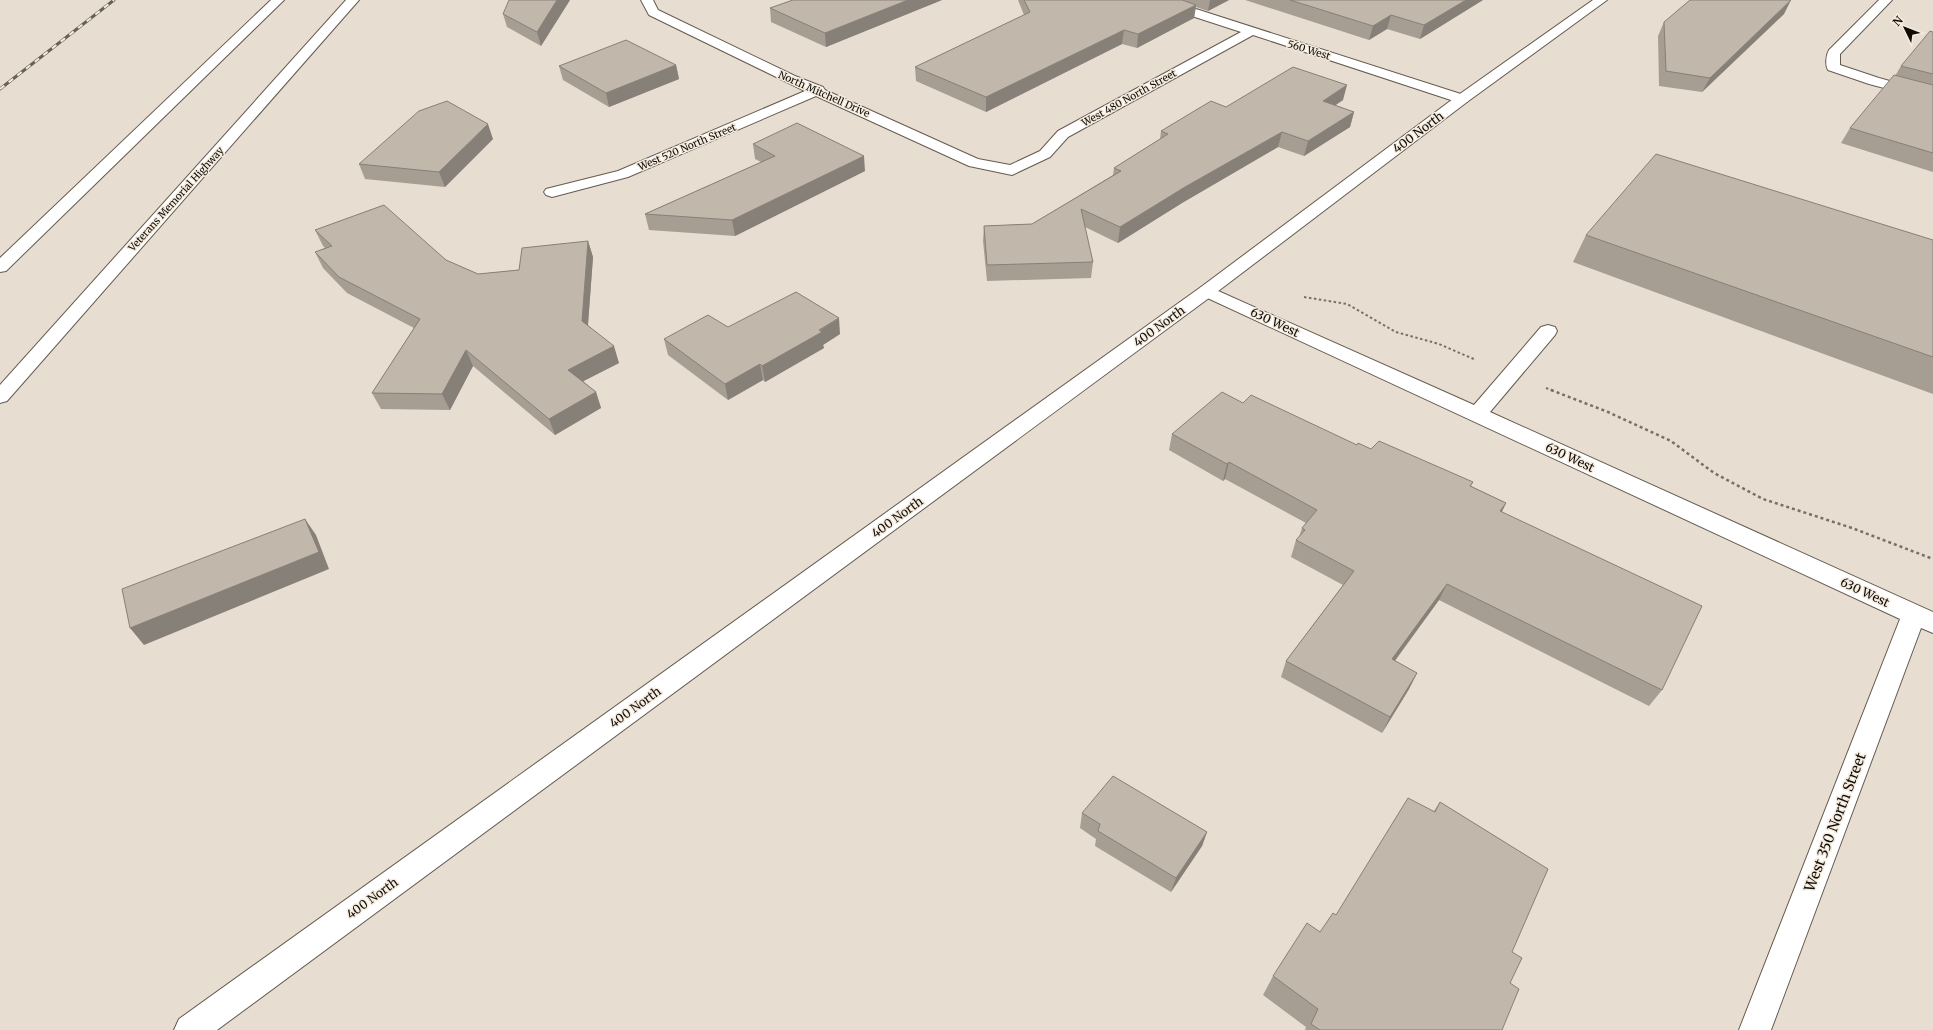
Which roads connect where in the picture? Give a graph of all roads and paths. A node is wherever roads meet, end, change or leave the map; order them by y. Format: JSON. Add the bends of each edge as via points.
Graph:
{"nodes":[{"id":1,"x":278,"y":0,"type":"edge"},
{"id":2,"x":353,"y":0,"type":"edge"},
{"id":3,"x":648,"y":0,"type":"edge"},
{"id":4,"x":1156,"y":0,"type":"edge"},
{"id":5,"x":1601,"y":0,"type":"edge"},
{"id":6,"x":1886,"y":0,"type":"edge"},
{"id":7,"x":1250,"y":32,"type":"junction"},
{"id":8,"x":818,"y":90,"type":"junction"},
{"id":9,"x":1933,"y":97,"type":"edge"},
{"id":10,"x":1462,"y":99,"type":"junction"},
{"id":11,"x":1012,"y":170,"type":"joint"},
{"id":12,"x":552,"y":192,"type":"dead end"},
{"id":13,"x":0,"y":267,"type":"edge"},
{"id":14,"x":1207,"y":291,"type":"junction"},
{"id":15,"x":1299,"y":296,"type":"dead end"},
{"id":16,"x":1548,"y":331,"type":"dead end"},
{"id":17,"x":1479,"y":361,"type":"dead end"},
{"id":18,"x":1542,"y":386,"type":"dead end"},
{"id":19,"x":0,"y":398,"type":"edge"},
{"id":20,"x":1477,"y":414,"type":"junction"},
{"id":21,"x":1933,"y":559,"type":"edge"},
{"id":22,"x":1924,"y":618,"type":"edge"},
{"id":23,"x":190,"y":1030,"type":"edge"},
{"id":24,"x":1755,"y":1030,"type":"edge"}],
"edges":[{"from":1,"to":13,"type":"main road"},
{"from":2,"to":19,"type":"main road","name":"Veterans Memorial Highway"},
{"from":3,"to":8,"type":"main road","name":"North Mitchell Drive","via":[[653,12],[790,79]]},
{"from":4,"to":7,"type":"main road","name":"560 West"},
{"from":5,"to":10,"type":"main road","name":"400 North"},
{"from":6,"to":9,"type":"main road","via":[[1834,53],[1833,67]]},
{"from":7,"to":10,"type":"main road","name":"560 West"},
{"from":7,"to":11,"type":"main road","name":"West 480 North Street","via":[[1063,134],[1045,154]]},
{"from":8,"to":11,"type":"main road","name":"North Mitchell Drive","via":[[974,163]]},
{"from":8,"to":12,"type":"main road","name":"West 520 North Street","via":[[624,174]]},
{"from":10,"to":14,"type":"main road","name":"400 North"},
{"from":14,"to":20,"type":"main road","name":"630 West"},
{"from":14,"to":23,"type":"main road","name":"400 North"},
{"from":15,"to":17,"type":"path","via":[[1347,304],[1396,332],[1438,344]]},
{"from":16,"to":20,"type":"main road"},
{"from":18,"to":21,"type":"path","via":[[1671,441],[1714,473],[1763,499],[1852,528]]},
{"from":20,"to":22,"type":"main road","name":"630 West"},
{"from":22,"to":24,"type":"main road","name":"West 350 North Street"}]}
